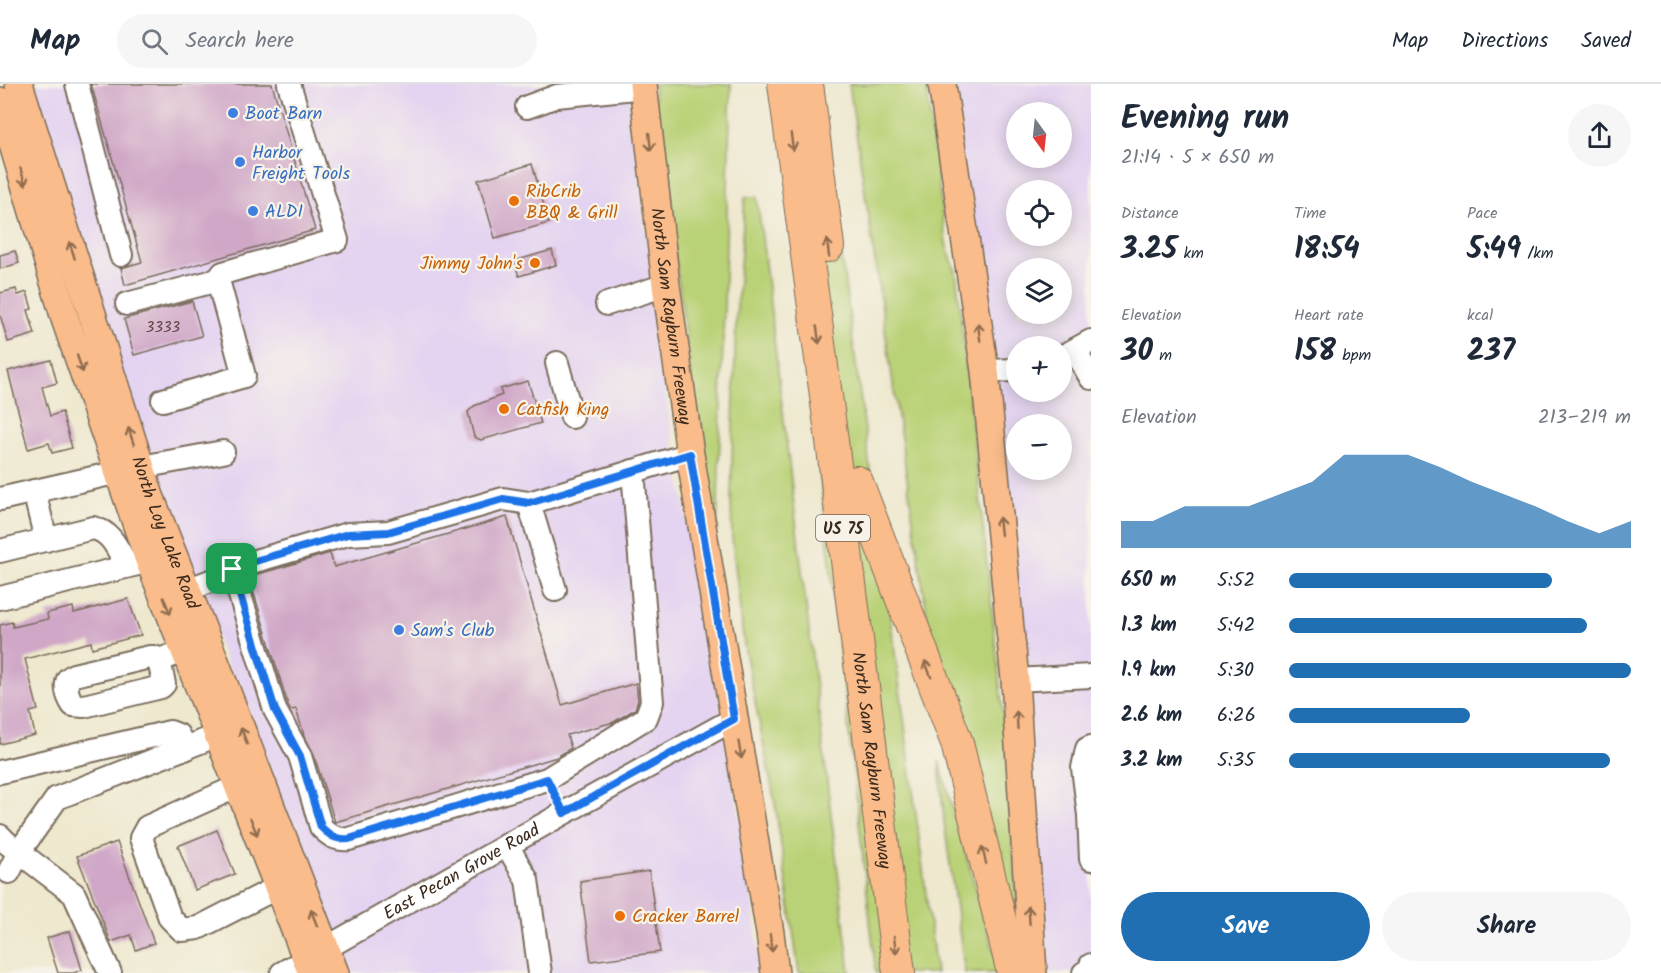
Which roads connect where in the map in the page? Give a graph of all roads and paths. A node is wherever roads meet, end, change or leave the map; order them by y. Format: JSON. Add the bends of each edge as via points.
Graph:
{"nodes":[{"id":1,"x":19,"y":84,"type":"edge"},
{"id":2,"x":77,"y":84,"type":"edge"},
{"id":3,"x":289,"y":84,"type":"edge"},
{"id":4,"x":784,"y":84,"type":"edge"},
{"id":5,"x":807,"y":84,"type":"edge"},
{"id":6,"x":942,"y":84,"type":"edge"},
{"id":7,"x":644,"y":85,"type":"edge"},
{"id":8,"x":0,"y":101,"type":"edge"},
{"id":9,"x":526,"y":107,"type":"dead end"},
{"id":10,"x":121,"y":255,"type":"dead end"},
{"id":11,"x":218,"y":280,"type":"junction"},
{"id":12,"x":666,"y":285,"type":"junction"},
{"id":13,"x":127,"y":304,"type":"dead end"},
{"id":14,"x":607,"y":304,"type":"dead end"},
{"id":15,"x":1076,"y":350,"type":"edge"},
{"id":16,"x":557,"y":363,"type":"dead end"},
{"id":17,"x":1006,"y":370,"type":"edge"},
{"id":18,"x":985,"y":371,"type":"junction"},
{"id":19,"x":1091,"y":378,"type":"edge"},
{"id":20,"x":163,"y":400,"type":"dead end"},
{"id":21,"x":572,"y":417,"type":"dead end"},
{"id":22,"x":222,"y":452,"type":"dead end"},
{"id":23,"x":690,"y":454,"type":"junction"},
{"id":24,"x":129,"y":470,"type":"junction"},
{"id":25,"x":633,"y":471,"type":"junction"},
{"id":26,"x":857,"y":482,"type":"junction"},
{"id":27,"x":34,"y":491,"type":"junction"},
{"id":28,"x":0,"y":499,"type":"edge"},
{"id":29,"x":529,"y":503,"type":"junction"},
{"id":30,"x":46,"y":540,"type":"junction"},
{"id":31,"x":0,"y":551,"type":"edge"},
{"id":32,"x":138,"y":564,"type":"junction"},
{"id":33,"x":232,"y":569,"type":"junction"},
{"id":34,"x":187,"y":590,"type":"junction"},
{"id":35,"x":555,"y":590,"type":"dead end"},
{"id":36,"x":0,"y":598,"type":"edge"},
{"id":37,"x":185,"y":651,"type":"junction"},
{"id":38,"x":159,"y":660,"type":"dead end"},
{"id":39,"x":1091,"y":676,"type":"edge"},
{"id":40,"x":1015,"y":680,"type":"junction"},
{"id":41,"x":734,"y":719,"type":"junction"},
{"id":42,"x":218,"y":735,"type":"junction"},
{"id":43,"x":1091,"y":747,"type":"edge"},
{"id":44,"x":185,"y":749,"type":"junction"},
{"id":45,"x":0,"y":772,"type":"edge"},
{"id":46,"x":547,"y":779,"type":"junction"},
{"id":47,"x":238,"y":786,"type":"junction"},
{"id":48,"x":564,"y":813,"type":"junction"},
{"id":49,"x":1090,"y":815,"type":"edge"},
{"id":50,"x":0,"y":836,"type":"edge"},
{"id":51,"x":507,"y":845,"type":"junction"},
{"id":52,"x":19,"y":852,"type":"junction"},
{"id":53,"x":1091,"y":859,"type":"edge"},
{"id":54,"x":9,"y":872,"type":"dead end"},
{"id":55,"x":278,"y":887,"type":"junction"},
{"id":56,"x":315,"y":960,"type":"edge"},
{"id":57,"x":1091,"y":965,"type":"edge"},
{"id":58,"x":110,"y":973,"type":"edge"},
{"id":59,"x":282,"y":973,"type":"edge"},
{"id":60,"x":335,"y":973,"type":"edge"},
{"id":61,"x":540,"y":973,"type":"edge"},
{"id":62,"x":775,"y":973,"type":"edge"},
{"id":63,"x":899,"y":973,"type":"edge"},
{"id":64,"x":920,"y":973,"type":"edge"},
{"id":65,"x":1013,"y":973,"type":"edge"},
{"id":66,"x":1033,"y":973,"type":"edge"},
{"id":67,"x":1084,"y":973,"type":"edge"},
{"id":68,"x":1090,"y":973,"type":"edge"}],
"edges":[{"from":24,"to":1,"type":"main road","name":"North Loy Lake Road","one_way":true},
{"from":2,"to":10,"type":"street"},
{"from":3,"to":11,"type":"street","via":[[337,240],[223,273]]},
{"from":4,"to":63,"type":"highway","name":"North Sam Rayburn Freeway","number":"US 75","one_way":true},
{"from":26,"to":5,"type":"highway","name":"North Sam Rayburn Freeway","number":"US 75","one_way":true},
{"from":18,"to":6,"type":"main road","one_way":true},
{"from":7,"to":9,"type":"street","via":[[557,96]]},
{"from":7,"to":12,"type":"main road","name":"North Sam Rayburn Freeway","one_way":true},
{"from":8,"to":24,"type":"main road","name":"North Loy Lake Road","one_way":true,"via":[[64,319]]},
{"from":11,"to":13,"type":"street"},
{"from":11,"to":20,"type":"street","via":[[244,376]]},
{"from":12,"to":14,"type":"street"},
{"from":12,"to":23,"type":"main road","name":"North Sam Rayburn Freeway"},
{"from":15,"to":19,"type":"street"},
{"from":16,"to":21,"type":"street"},
{"from":17,"to":18,"type":"street"},
{"from":40,"to":18,"type":"main road","one_way":true},
{"from":22,"to":24,"type":"street"},
{"from":23,"to":25,"type":"street"},
{"from":23,"to":41,"type":"main road","name":"North Sam Rayburn Freeway"},
{"from":24,"to":27,"type":"street"},
{"from":24,"to":32,"type":"main road","name":"North Loy Lake Road"},
{"from":24,"to":34,"type":"main road","name":"North Loy Lake Road","via":[[150,496]]},
{"from":25,"to":29,"type":"street"},
{"from":25,"to":46,"type":"street","via":[[652,702],[646,718]]},
{"from":26,"to":64,"type":"highway","name":"North Sam Rayburn Freeway","number":"US 75"},
{"from":65,"to":26,"type":"highway","one_way":true,"via":[[957,743]]},
{"from":27,"to":28,"type":"street"},
{"from":27,"to":30,"type":"street"},
{"from":29,"to":33,"type":"street","via":[[503,499],[388,532],[348,534]]},
{"from":29,"to":35,"type":"street"},
{"from":30,"to":31,"type":"street"},
{"from":30,"to":32,"type":"street","via":[[93,528],[102,530]]},
{"from":32,"to":36,"type":"street"},
{"from":32,"to":37,"type":"main road","name":"North Loy Lake Road","one_way":true},
{"from":33,"to":34,"type":"street"},
{"from":33,"to":46,"type":"street","via":[[275,710],[300,756],[321,827],[329,835],[349,839]]},
{"from":56,"to":34,"type":"main road","name":"North Loy Lake Road","one_way":true},
{"from":37,"to":38,"type":"street"},
{"from":37,"to":42,"type":"main road","name":"North Loy Lake Road"},
{"from":39,"to":40,"type":"street"},
{"from":66,"to":40,"type":"main road","one_way":true},
{"from":41,"to":48,"type":"street","name":"East Pecan Grove Road"},
{"from":41,"to":62,"type":"main road","name":"North Sam Rayburn Freeway","one_way":true},
{"from":42,"to":44,"type":"street"},
{"from":42,"to":47,"type":"main road","name":"North Loy Lake Road"},
{"from":43,"to":49,"type":"street","via":[[1087,749],[1083,768]]},
{"from":44,"to":45,"type":"street","via":[[178,735],[170,732]]},
{"from":44,"to":52,"type":"street","via":[[57,798]]},
{"from":46,"to":48,"type":"street"},
{"from":47,"to":55,"type":"main road","name":"North Loy Lake Road","one_way":true},
{"from":47,"to":55,"type":"street","via":[[147,827],[141,838],[170,918],[182,930],[198,928]]},
{"from":48,"to":51,"type":"street","name":"East Pecan Grove Road"},
{"from":49,"to":53,"type":"street"},
{"from":50,"to":52,"type":"street"},
{"from":51,"to":56,"type":"street","name":"East Pecan Grove Road"},
{"from":51,"to":61,"type":"street","via":[[527,880]]},
{"from":52,"to":54,"type":"street"},
{"from":52,"to":58,"type":"street","via":[[74,894]]},
{"from":55,"to":56,"type":"main road","name":"North Loy Lake Road"},
{"from":56,"to":59,"type":"street","name":"East Pecan Grove Road"},
{"from":56,"to":60,"type":"main road","name":"North Loy Lake Road"},
{"from":57,"to":68,"type":"street"},
{"from":67,"to":68,"type":"street"}]}
